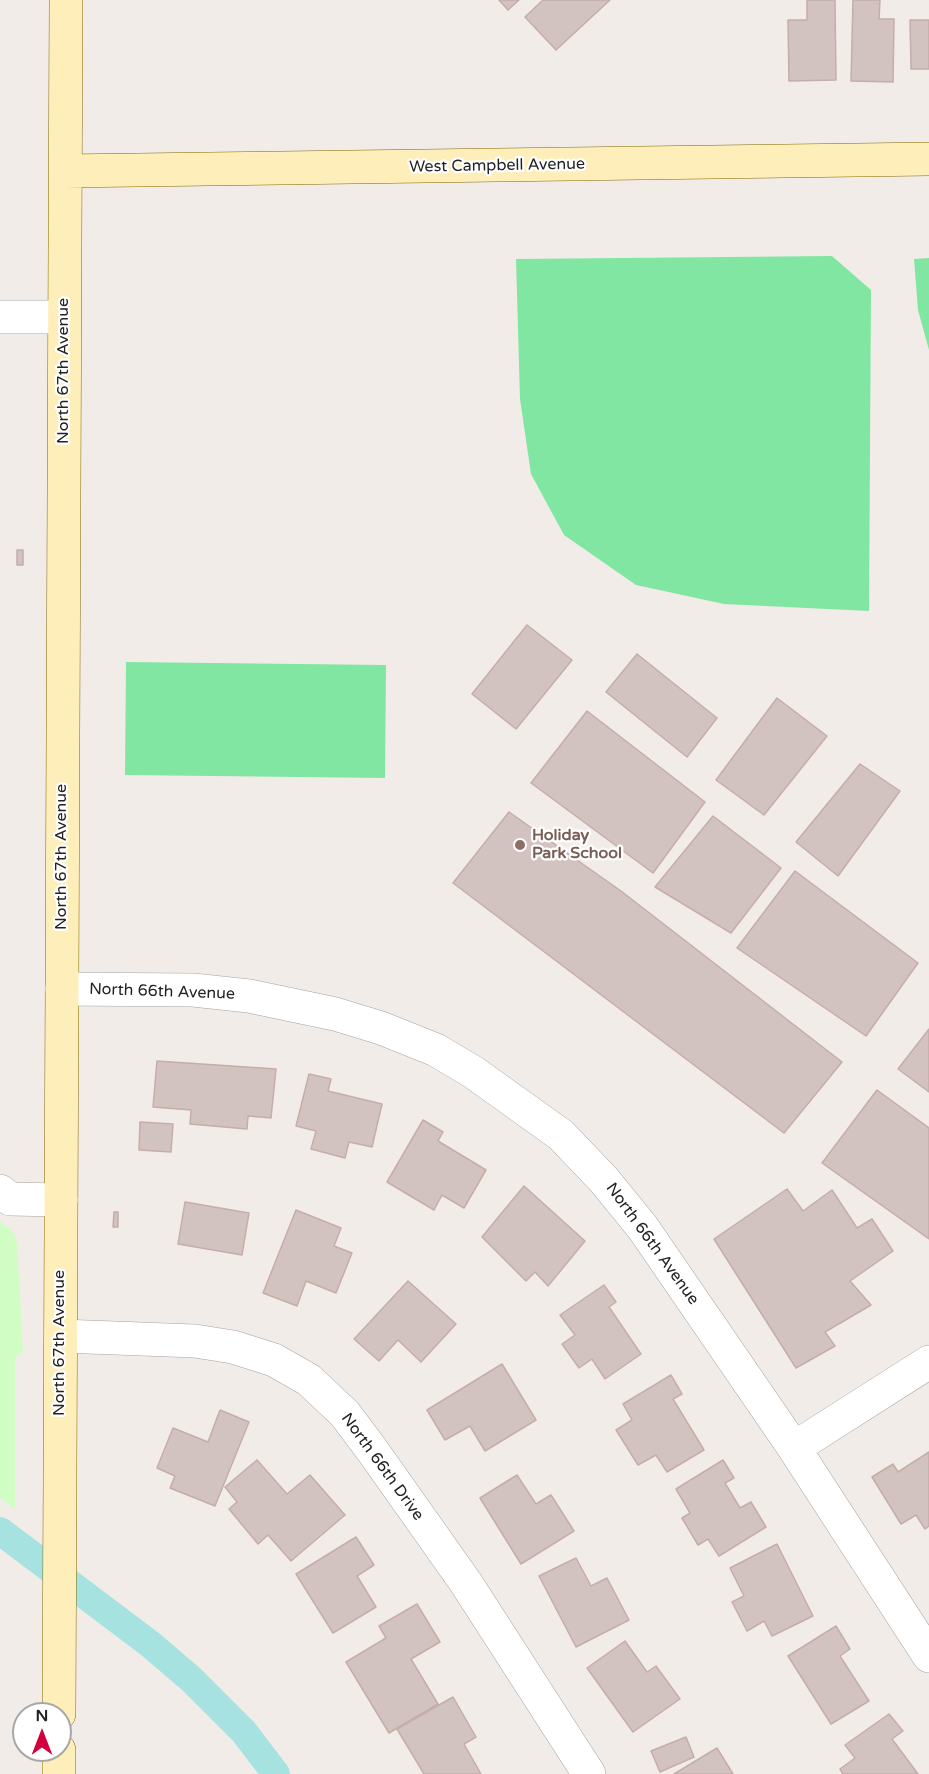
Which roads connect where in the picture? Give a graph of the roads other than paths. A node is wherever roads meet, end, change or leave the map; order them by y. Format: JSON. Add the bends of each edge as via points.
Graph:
{"nodes":[{"id":1,"x":66,"y":0,"type":"edge"},
{"id":2,"x":929,"y":159,"type":"edge"},
{"id":3,"x":65,"y":171,"type":"junction"},
{"id":4,"x":0,"y":317,"type":"edge"},
{"id":5,"x":64,"y":318,"type":"junction"},
{"id":6,"x":62,"y":989,"type":"junction"},
{"id":7,"x":0,"y":1191,"type":"edge"},
{"id":8,"x":61,"y":1200,"type":"junction"},
{"id":9,"x":61,"y":1336,"type":"junction"},
{"id":10,"x":929,"y":1362,"type":"edge"},
{"id":11,"x":794,"y":1448,"type":"junction"},
{"id":12,"x":929,"y":1656,"type":"edge"},
{"id":13,"x":59,"y":1702,"type":"edge"},
{"id":14,"x":589,"y":1774,"type":"edge"}],
"edges":[{"from":1,"to":3,"type":"main road","name":"North 67th Avenue"},
{"from":2,"to":3,"type":"main road","name":"West Campbell Avenue"},
{"from":3,"to":5,"type":"main road","name":"North 67th Avenue"},
{"from":4,"to":5,"type":"street"},
{"from":5,"to":6,"type":"main road","name":"North 67th Avenue"},
{"from":6,"to":8,"type":"main road","name":"North 67th Avenue"},
{"from":6,"to":11,"type":"street","name":"North 66th Avenue","via":[[193,990],[249,996],[381,1028],[436,1050],[473,1072],[561,1135],[604,1180],[643,1228]]},
{"from":7,"to":8,"type":"street","via":[[10,1199]]},
{"from":8,"to":9,"type":"main road","name":"North 67th Avenue"},
{"from":9,"to":13,"type":"main road","name":"North 67th Avenue"},
{"from":9,"to":14,"type":"street","name":"North 66th Drive","via":[[195,1341],[233,1347],[274,1360],[309,1380],[345,1414],[372,1450],[466,1583]]},
{"from":10,"to":11,"type":"street"},
{"from":11,"to":12,"type":"street","name":"North 66th Avenue"}]}
